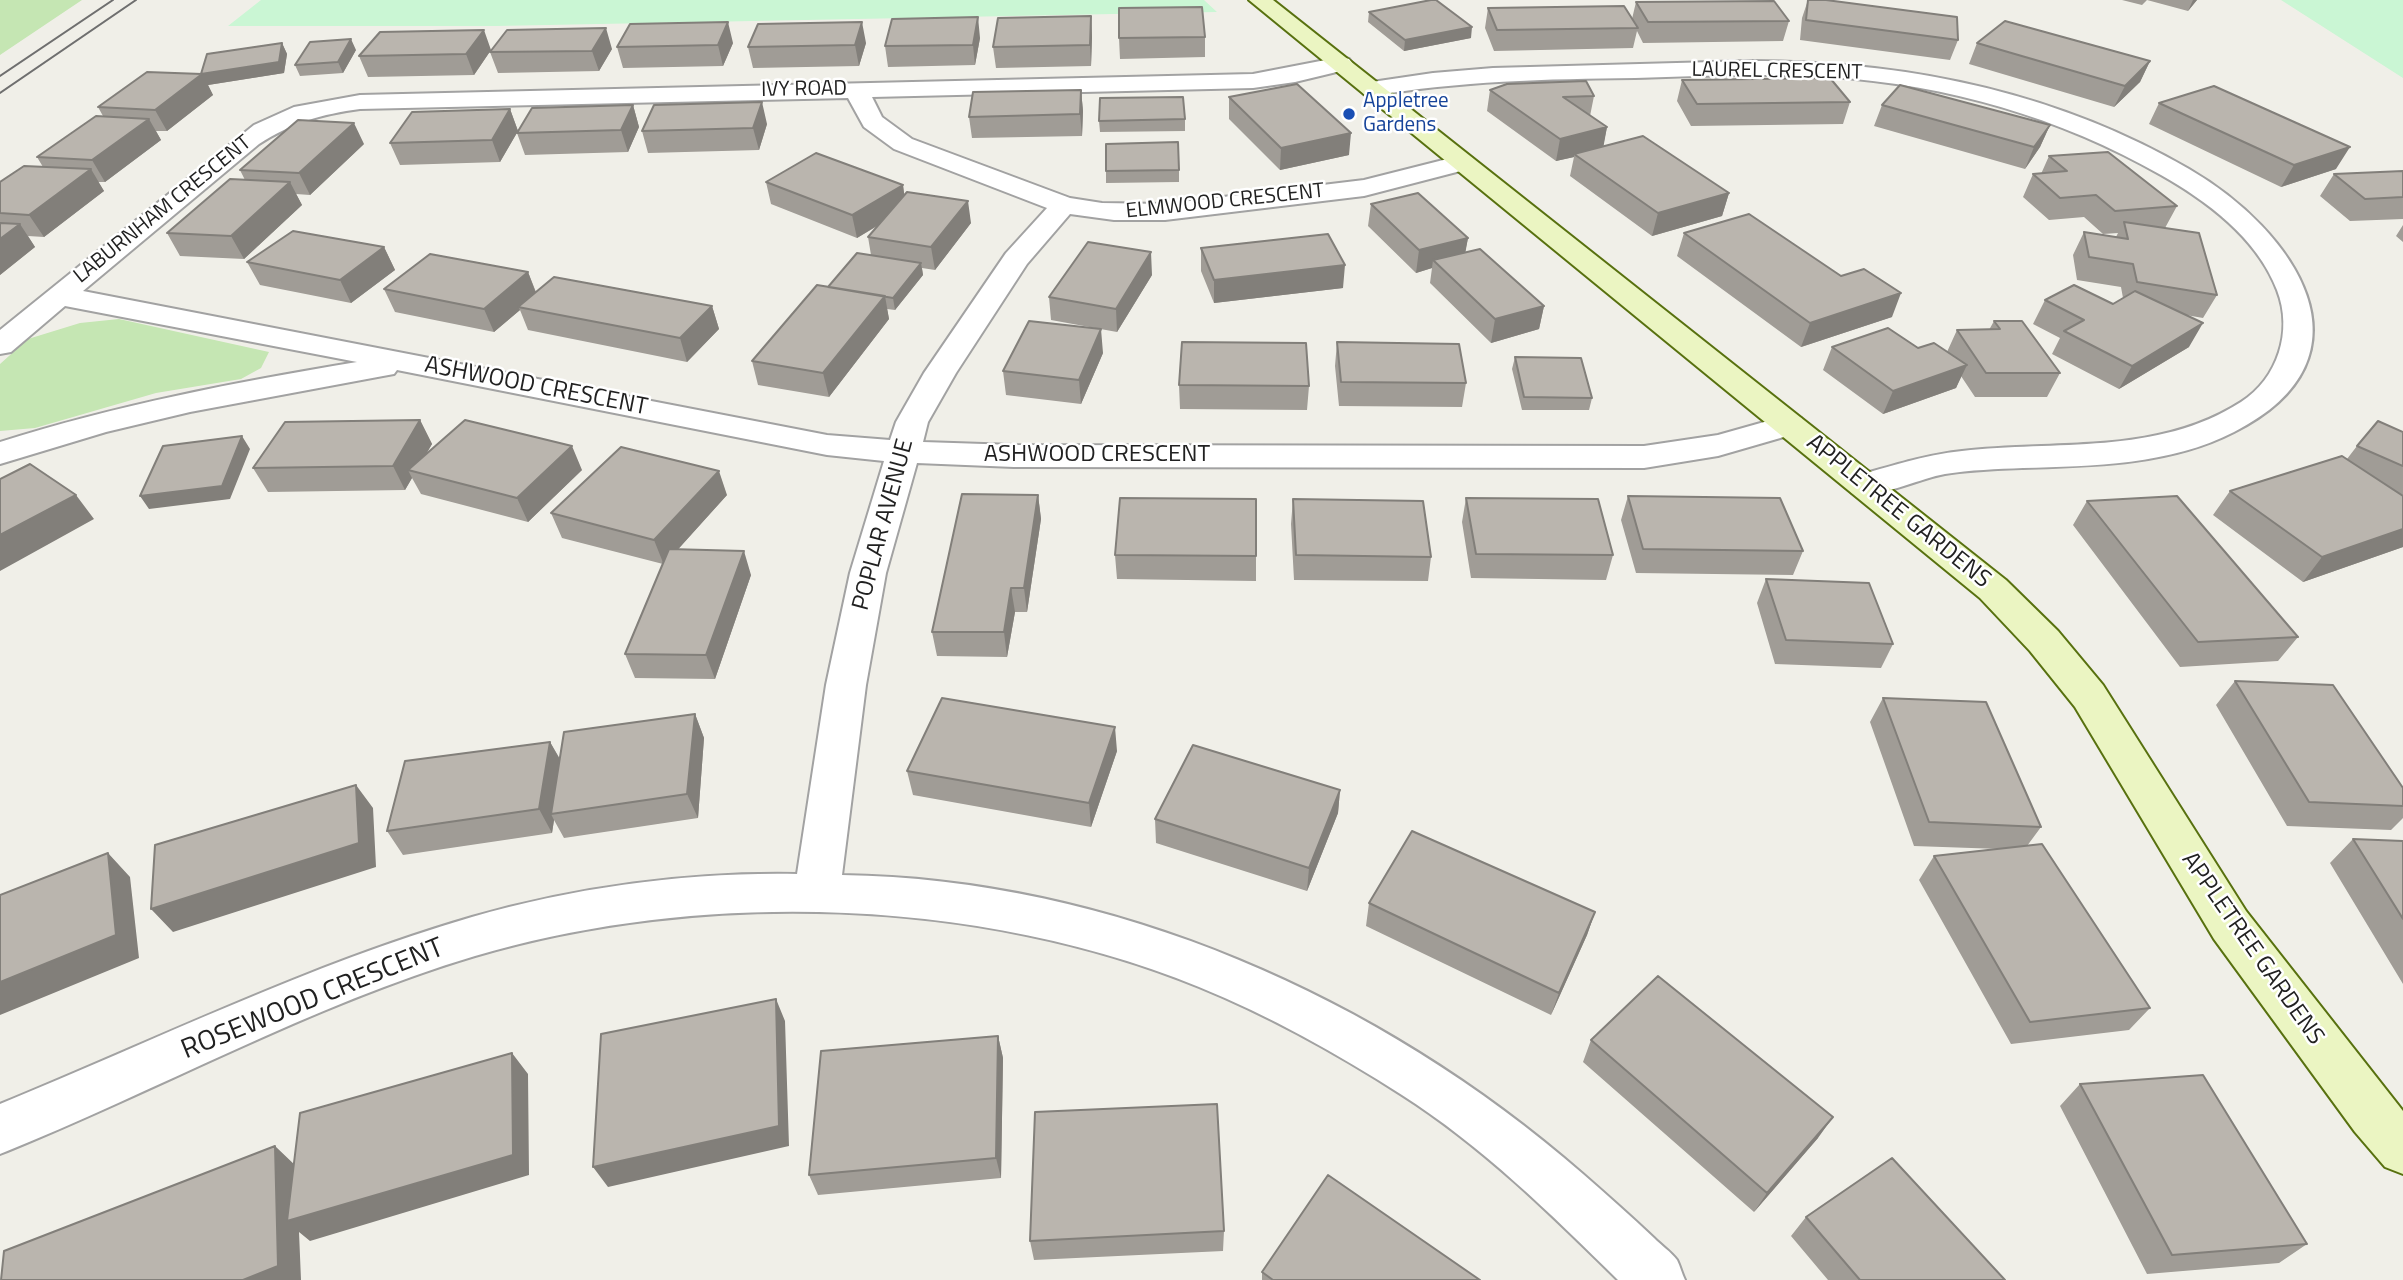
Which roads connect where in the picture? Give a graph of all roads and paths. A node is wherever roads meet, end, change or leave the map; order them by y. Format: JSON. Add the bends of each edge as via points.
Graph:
{"nodes":[{"id":1,"x":1260,"y":0,"type":"edge"},
{"id":2,"x":1341,"y":64,"type":"junction"},
{"id":3,"x":858,"y":89,"type":"junction"},
{"id":4,"x":1372,"y":89,"type":"junction"},
{"id":5,"x":269,"y":125,"type":"joint"},
{"id":6,"x":1463,"y":163,"type":"junction"},
{"id":7,"x":1063,"y":205,"type":"junction"},
{"id":8,"x":58,"y":296,"type":"junction"},
{"id":9,"x":0,"y":345,"type":"edge"},
{"id":10,"x":409,"y":362,"type":"junction"},
{"id":11,"x":1789,"y":425,"type":"junction"},
{"id":12,"x":903,"y":452,"type":"junction"},
{"id":13,"x":0,"y":453,"type":"edge"},
{"id":14,"x":1864,"y":485,"type":"junction"},
{"id":15,"x":817,"y":891,"type":"junction"},
{"id":16,"x":0,"y":1129,"type":"edge"},
{"id":17,"x":2403,"y":1149,"type":"edge"},
{"id":18,"x":1657,"y":1280,"type":"edge"}],
"edges":[{"from":1,"to":2,"type":"street","name":"APPLETREE GARDENS"},
{"from":2,"to":3,"type":"street","name":"IVY ROAD","via":[[1253,81]]},
{"from":2,"to":4,"type":"street","name":"APPLETREE GARDENS"},
{"from":3,"to":5,"type":"street","name":"IVY ROAD","via":[[360,102],[311,109]]},
{"from":3,"to":7,"type":"street","name":"ELMWOOD CRESCENT","via":[[869,119],[884,134]]},
{"from":4,"to":6,"type":"street","name":"APPLETREE GARDENS"},
{"from":4,"to":14,"type":"street","name":"LAUREL CRESCENT","via":[[1449,76],[1766,68],[1846,71],[1934,83],[2073,122],[2165,165],[2247,226],[2285,274],[2297,302],[2300,333],[2294,358],[2281,381],[2255,408],[2222,425],[2136,450],[1943,464]]},
{"from":5,"to":8,"type":"street","name":"LABURNHAM CRESCENT"},
{"from":6,"to":7,"type":"street","name":"ELMWOOD CRESCENT","via":[[1364,188],[1165,212],[1112,213]]},
{"from":6,"to":11,"type":"street","name":"APPLETREE GARDENS"},
{"from":7,"to":12,"type":"street","name":"POPLAR AVENUE","via":[[1016,259],[948,362],[912,422]]},
{"from":8,"to":9,"type":"street","name":"LABURNHAM CRESCENT"},
{"from":8,"to":10,"type":"street","name":"ASHWOOD CRESCENT"},
{"from":10,"to":12,"type":"street","name":"ASHWOOD CRESCENT","via":[[761,433]]},
{"from":10,"to":13,"type":"street","name":"ASHWOOD CRESCENT","via":[[211,397]]},
{"from":11,"to":12,"type":"street","name":"ASHWOOD CRESCENT","via":[[1704,450],[1644,457]]},
{"from":11,"to":14,"type":"street","name":"APPLETREE GARDENS"},
{"from":12,"to":15,"type":"street","name":"POPLAR AVENUE","via":[[865,585]]},
{"from":14,"to":17,"type":"street","name":"APPLETREE GARDENS","via":[[1993,589],[2089,696],[2230,925],[2356,1094]]},
{"from":15,"to":16,"type":"street","name":"ROSEWOOD CRESCENT","via":[[632,904],[523,923],[396,962]]},
{"from":15,"to":18,"type":"street","name":"ROSEWOOD CRESCENT","via":[[967,902],[1033,914],[1160,952],[1247,985],[1423,1081],[1574,1201]]}]}
